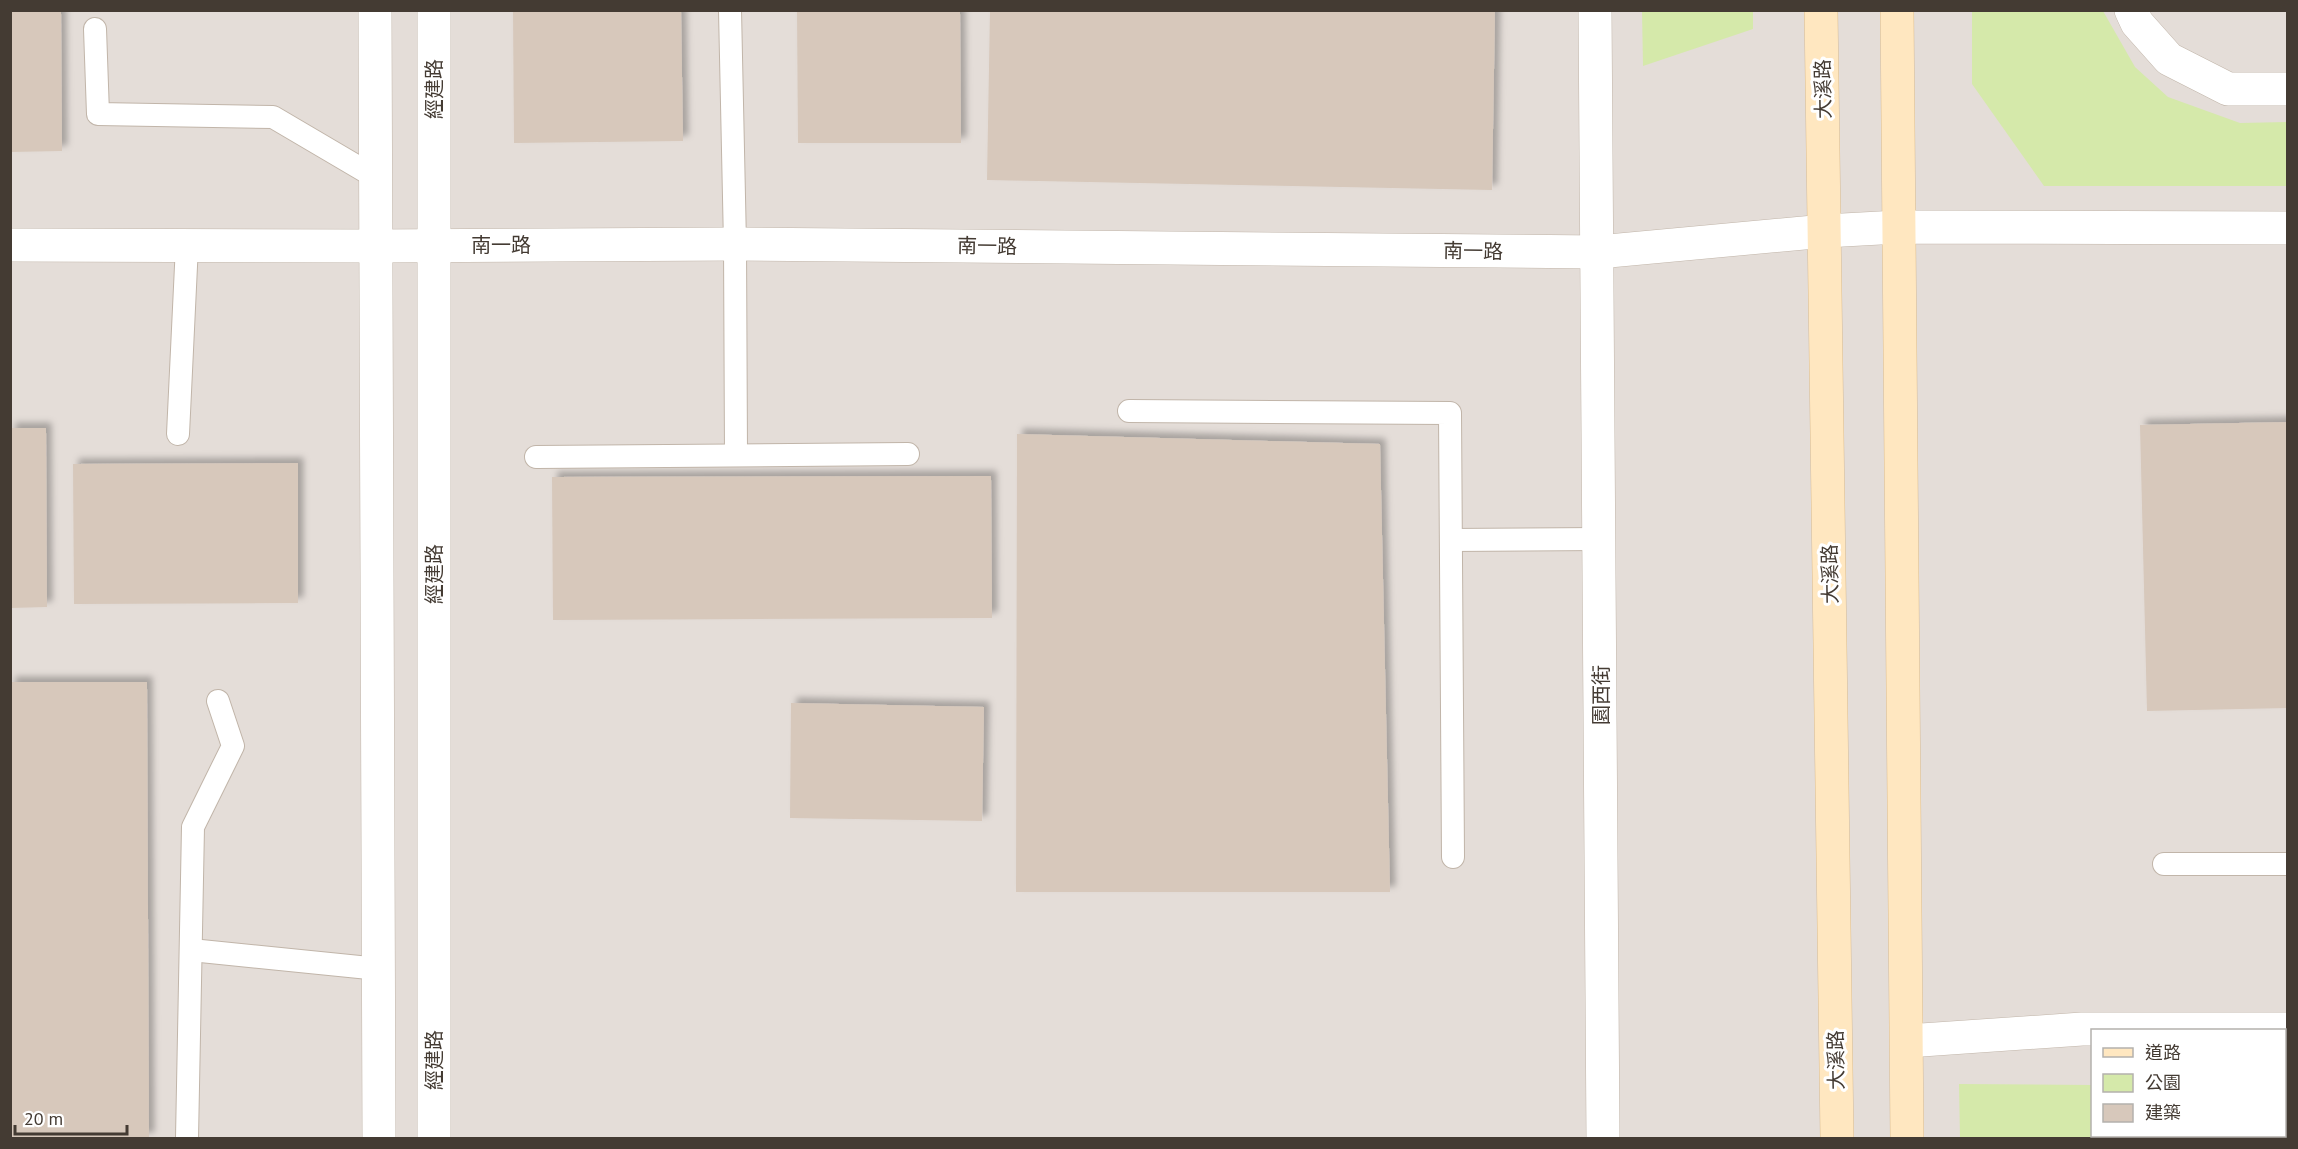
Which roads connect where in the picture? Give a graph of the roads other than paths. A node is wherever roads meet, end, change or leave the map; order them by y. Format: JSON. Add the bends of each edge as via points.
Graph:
{"nodes":[{"id":1,"x":375,"y":10,"type":"edge"},
{"id":2,"x":434,"y":10,"type":"edge"},
{"id":3,"x":730,"y":10,"type":"edge"},
{"id":4,"x":1595,"y":10,"type":"edge"},
{"id":5,"x":1821,"y":10,"type":"edge"},
{"id":6,"x":1897,"y":10,"type":"edge"},
{"id":7,"x":2132,"y":10,"type":"edge"},
{"id":8,"x":95,"y":28,"type":"dead end"},
{"id":9,"x":2288,"y":88,"type":"edge"},
{"id":10,"x":375,"y":177,"type":"junction"},
{"id":11,"x":1898,"y":227,"type":"junction"},
{"id":12,"x":2288,"y":228,"type":"edge"},
{"id":13,"x":1825,"y":231,"type":"junction"},
{"id":14,"x":735,"y":244,"type":"junction"},
{"id":15,"x":10,"y":245,"type":"edge"},
{"id":16,"x":187,"y":245,"type":"junction"},
{"id":17,"x":375,"y":246,"type":"junction"},
{"id":18,"x":435,"y":246,"type":"junction"},
{"id":19,"x":1598,"y":252,"type":"junction"},
{"id":20,"x":1129,"y":411,"type":"dead end"},
{"id":21,"x":178,"y":434,"type":"dead end"},
{"id":22,"x":736,"y":454,"type":"junction"},
{"id":23,"x":908,"y":454,"type":"dead end"},
{"id":24,"x":536,"y":457,"type":"dead end"},
{"id":25,"x":1600,"y":539,"type":"junction"},
{"id":26,"x":1451,"y":540,"type":"junction"},
{"id":27,"x":218,"y":701,"type":"dead end"},
{"id":28,"x":1453,"y":857,"type":"dead end"},
{"id":29,"x":2164,"y":864,"type":"dead end"},
{"id":30,"x":2288,"y":864,"type":"edge"},
{"id":31,"x":191,"y":950,"type":"junction"},
{"id":32,"x":379,"y":969,"type":"junction"},
{"id":33,"x":2288,"y":1029,"type":"edge"},
{"id":34,"x":1907,"y":1041,"type":"junction"},
{"id":35,"x":187,"y":1138,"type":"edge"},
{"id":36,"x":380,"y":1138,"type":"edge"},
{"id":37,"x":434,"y":1138,"type":"edge"},
{"id":38,"x":1604,"y":1138,"type":"edge"},
{"id":39,"x":1837,"y":1138,"type":"edge"},
{"id":40,"x":1907,"y":1138,"type":"edge"}],
"edges":[{"from":1,"to":10,"type":"street"},
{"from":2,"to":18,"type":"street","name":"經建路"},
{"from":3,"to":14,"type":"lane"},
{"from":4,"to":19,"type":"street","name":"園西街"},
{"from":5,"to":13,"type":"main road","name":"大溪路"},
{"from":6,"to":11,"type":"main road"},
{"from":7,"to":9,"type":"street","via":[[2137,23],[2169,59],[2228,89]]},
{"from":8,"to":10,"type":"lane","via":[[98,114],[273,117]]},
{"from":10,"to":17,"type":"street"},
{"from":11,"to":12,"type":"street","name":"南一路"},
{"from":11,"to":13,"type":"street","name":"南一路"},
{"from":11,"to":34,"type":"main road"},
{"from":13,"to":19,"type":"street","name":"南一路"},
{"from":13,"to":39,"type":"main road","name":"大溪路"},
{"from":14,"to":18,"type":"street","name":"南一路"},
{"from":14,"to":19,"type":"street","name":"南一路"},
{"from":14,"to":22,"type":"lane"},
{"from":15,"to":16,"type":"street","name":"南一路"},
{"from":16,"to":17,"type":"street","name":"南一路"},
{"from":16,"to":21,"type":"lane"},
{"from":17,"to":18,"type":"street","name":"南一路"},
{"from":17,"to":32,"type":"street"},
{"from":18,"to":37,"type":"street","name":"經建路"},
{"from":19,"to":25,"type":"street","name":"園西街"},
{"from":20,"to":26,"type":"lane","via":[[1450,413]]},
{"from":22,"to":23,"type":"lane"},
{"from":22,"to":24,"type":"lane"},
{"from":25,"to":26,"type":"lane"},
{"from":25,"to":38,"type":"street","name":"園西街"},
{"from":26,"to":28,"type":"lane"},
{"from":27,"to":31,"type":"lane","via":[[233,746],[193,827]]},
{"from":29,"to":30,"type":"lane"},
{"from":31,"to":32,"type":"lane"},
{"from":31,"to":35,"type":"lane"},
{"from":32,"to":36,"type":"street"},
{"from":33,"to":34,"type":"street","via":[[2082,1029]]},
{"from":34,"to":40,"type":"main road"}]}
